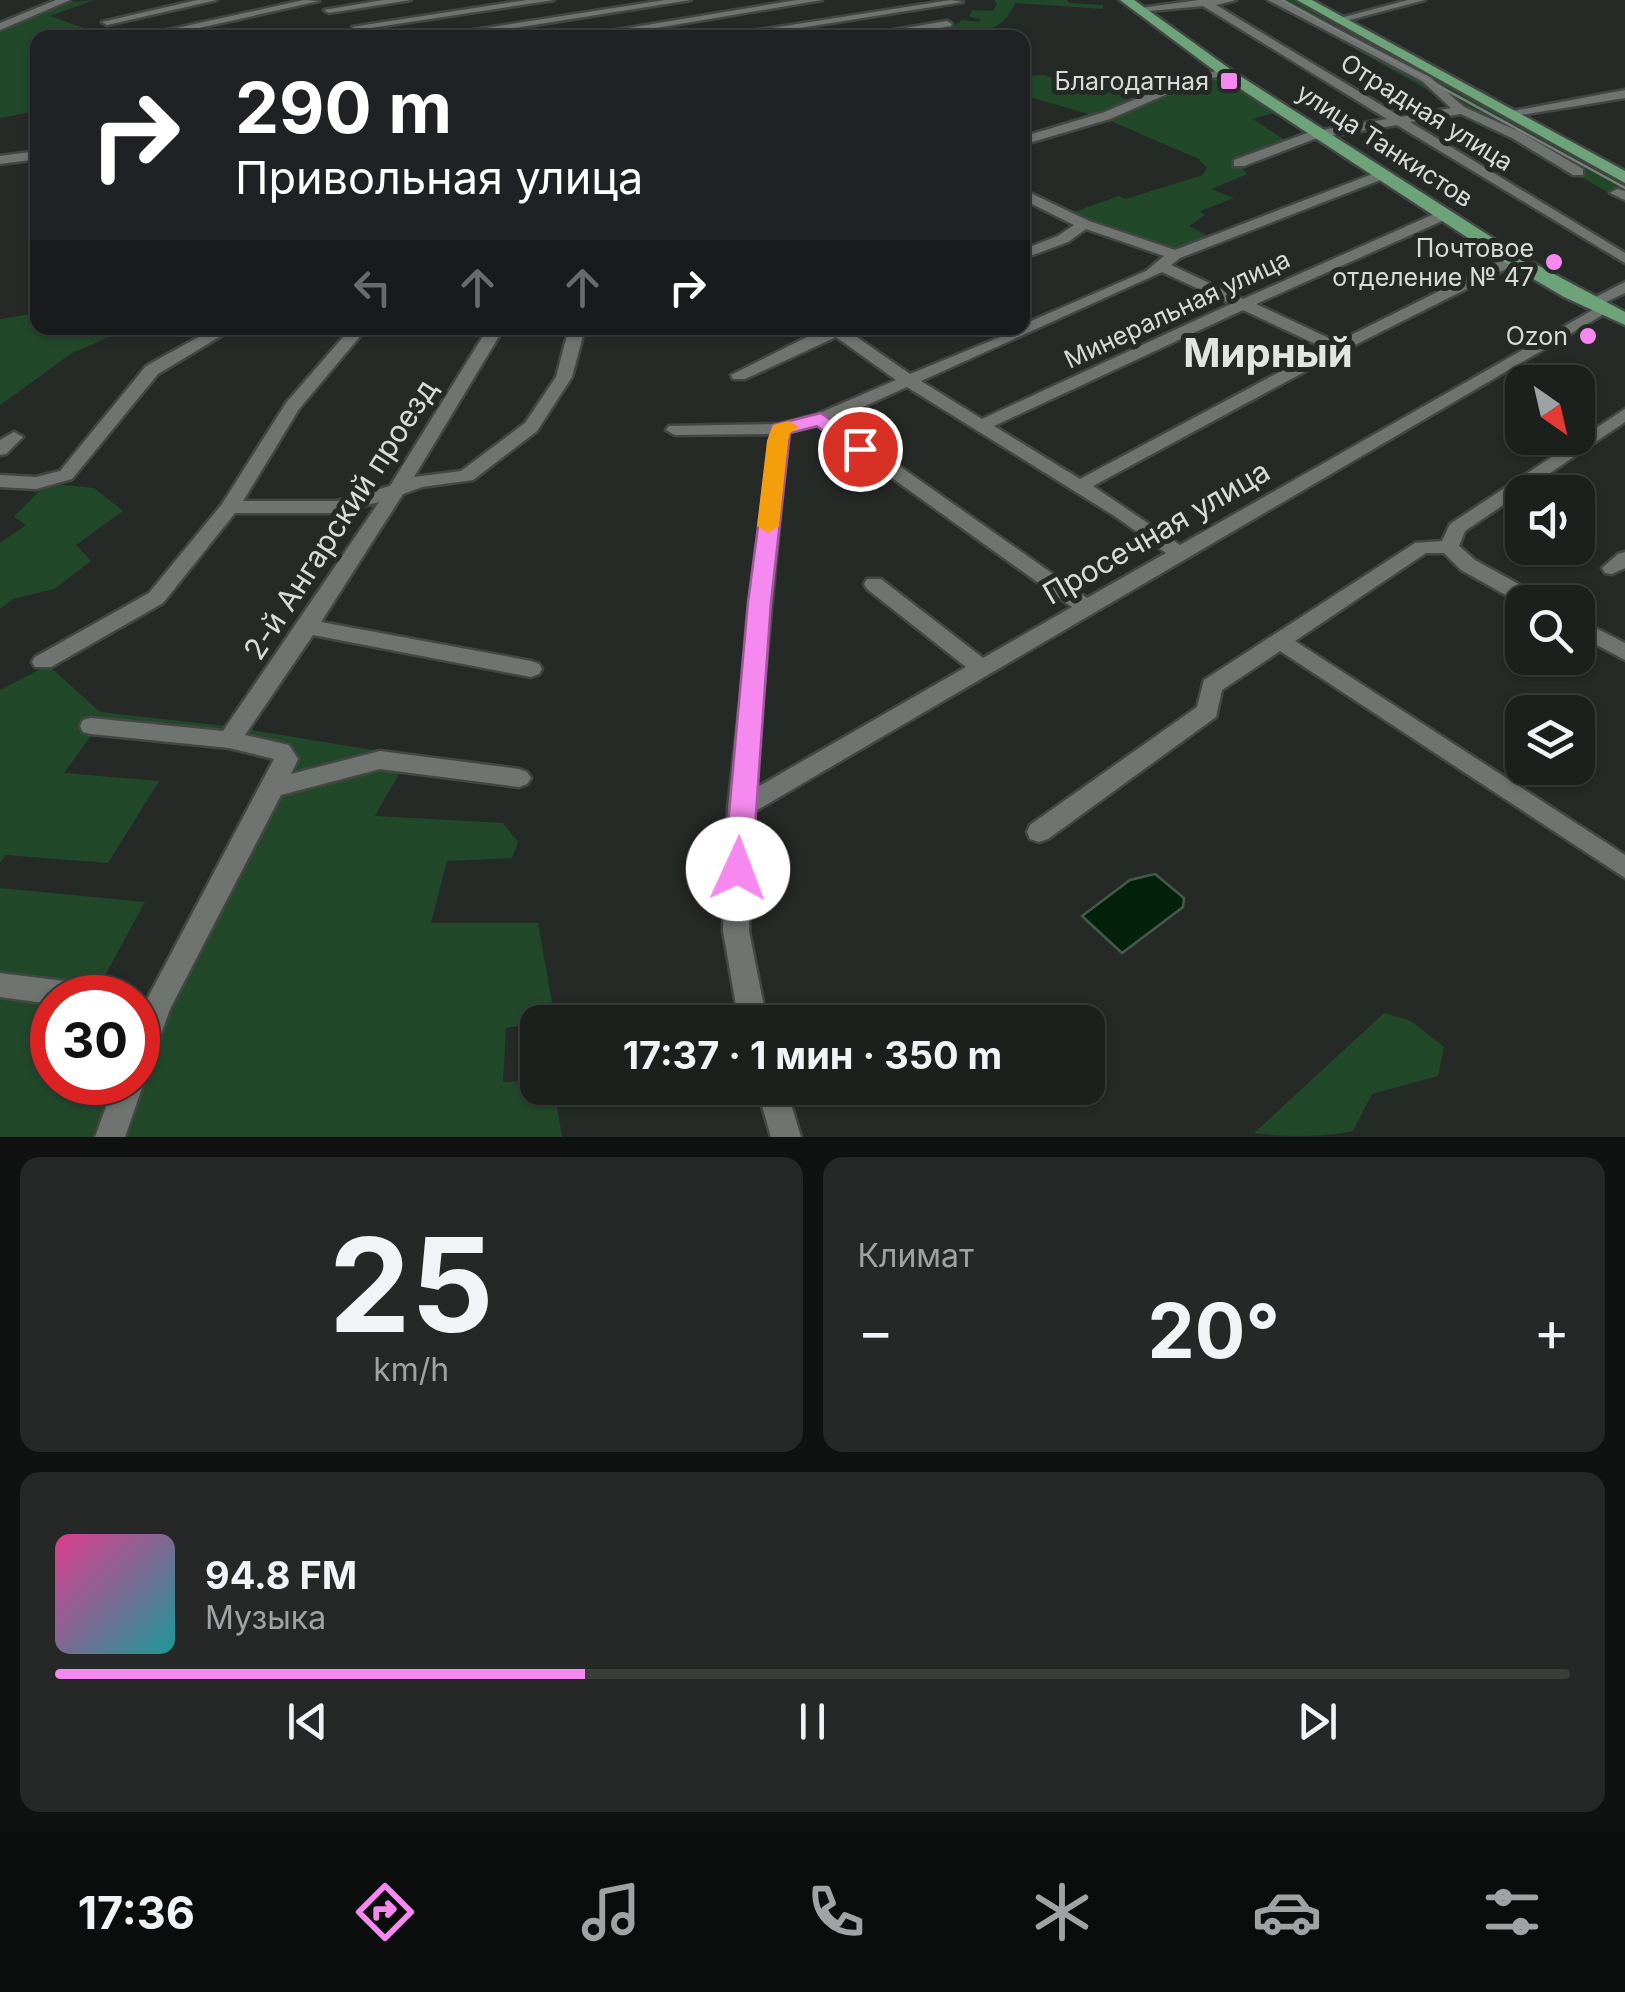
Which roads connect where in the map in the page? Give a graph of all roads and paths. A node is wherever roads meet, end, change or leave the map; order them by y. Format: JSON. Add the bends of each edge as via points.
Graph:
{"nodes":[{"id":1,"x":65,"y":0,"type":"edge"},
{"id":2,"x":212,"y":0,"type":"edge"},
{"id":3,"x":313,"y":0,"type":"edge"},
{"id":4,"x":406,"y":0,"type":"edge"},
{"id":5,"x":552,"y":0,"type":"edge"},
{"id":6,"x":686,"y":0,"type":"edge"},
{"id":7,"x":817,"y":0,"type":"edge"},
{"id":8,"x":1231,"y":0,"type":"edge"},
{"id":9,"x":1273,"y":0,"type":"edge"},
{"id":10,"x":1302,"y":0,"type":"edge"},
{"id":11,"x":1420,"y":0,"type":"edge"},
{"id":12,"x":802,"y":1,"type":"edge"},
{"id":13,"x":958,"y":2,"type":"edge"},
{"id":14,"x":1206,"y":3,"type":"junction"},
{"id":15,"x":164,"y":4,"type":"edge"},
{"id":16,"x":1132,"y":5,"type":"edge"},
{"id":17,"x":329,"y":10,"type":"junction"},
{"id":18,"x":571,"y":17,"type":"junction"},
{"id":19,"x":828,"y":18,"type":"junction"},
{"id":20,"x":1338,"y":20,"type":"junction"},
{"id":21,"x":106,"y":22,"type":"dead end"},
{"id":22,"x":947,"y":24,"type":"dead end"},
{"id":23,"x":196,"y":25,"type":"junction"},
{"id":24,"x":357,"y":26,"type":"junction"},
{"id":25,"x":0,"y":27,"type":"edge"},
{"id":26,"x":173,"y":30,"type":"edge"},
{"id":27,"x":202,"y":30,"type":"edge"},
{"id":28,"x":360,"y":30,"type":"edge"},
{"id":29,"x":482,"y":30,"type":"edge"},
{"id":30,"x":583,"y":30,"type":"edge"},
{"id":31,"x":626,"y":30,"type":"edge"},
{"id":32,"x":758,"y":30,"type":"edge"},
{"id":33,"x":843,"y":30,"type":"edge"},
{"id":34,"x":903,"y":30,"type":"edge"},
{"id":35,"x":1226,"y":71,"type":"junction"},
{"id":36,"x":1625,"y":94,"type":"edge"},
{"id":37,"x":1459,"y":110,"type":"junction"},
{"id":38,"x":1508,"y":113,"type":"junction"},
{"id":39,"x":1396,"y":120,"type":"junction"},
{"id":40,"x":1320,"y":134,"type":"junction"},
{"id":41,"x":1030,"y":139,"type":"edge"},
{"id":42,"x":30,"y":156,"type":"edge"},
{"id":43,"x":0,"y":160,"type":"edge"},
{"id":44,"x":1239,"y":163,"type":"dead end"},
{"id":45,"x":1578,"y":172,"type":"dead end"},
{"id":46,"x":1382,"y":174,"type":"junction"},
{"id":47,"x":1625,"y":178,"type":"edge"},
{"id":48,"x":1030,"y":197,"type":"edge"},
{"id":49,"x":1446,"y":214,"type":"junction"},
{"id":50,"x":1084,"y":224,"type":"junction"},
{"id":51,"x":1030,"y":253,"type":"edge"},
{"id":52,"x":1625,"y":259,"type":"edge"},
{"id":53,"x":1169,"y":261,"type":"junction"},
{"id":54,"x":1520,"y":262,"type":"junction"},
{"id":55,"x":1625,"y":287,"type":"edge"},
{"id":56,"x":1247,"y":304,"type":"junction"},
{"id":57,"x":1596,"y":307,"type":"junction"},
{"id":58,"x":1625,"y":319,"type":"edge"},
{"id":59,"x":1030,"y":324,"type":"edge"},
{"id":60,"x":214,"y":335,"type":"edge"},
{"id":61,"x":353,"y":335,"type":"edge"},
{"id":62,"x":492,"y":335,"type":"edge"},
{"id":63,"x":575,"y":335,"type":"edge"},
{"id":64,"x":823,"y":335,"type":"edge"},
{"id":65,"x":847,"y":335,"type":"edge"},
{"id":66,"x":1004,"y":335,"type":"edge"},
{"id":67,"x":1338,"y":348,"type":"junction"},
{"id":68,"x":739,"y":375,"type":"dead end"},
{"id":69,"x":910,"y":382,"type":"junction"},
{"id":70,"x":1625,"y":414,"type":"edge"},
{"id":71,"x":821,"y":419,"type":"junction"},
{"id":72,"x":983,"y":424,"type":"junction"},
{"id":73,"x":780,"y":429,"type":"junction"},
{"id":74,"x":675,"y":430,"type":"dead end"},
{"id":75,"x":0,"y":481,"type":"edge"},
{"id":76,"x":401,"y":486,"type":"junction"},
{"id":77,"x":1078,"y":487,"type":"junction"},
{"id":78,"x":230,"y":508,"type":"junction"},
{"id":79,"x":1449,"y":547,"type":"junction"},
{"id":80,"x":1178,"y":552,"type":"junction"},
{"id":81,"x":874,"y":584,"type":"dead end"},
{"id":82,"x":1505,"y":585,"type":"edge"},
{"id":83,"x":1086,"y":607,"type":"junction"},
{"id":84,"x":310,"y":628,"type":"junction"},
{"id":85,"x":1595,"y":636,"type":"edge"},
{"id":86,"x":1281,"y":642,"type":"junction"},
{"id":87,"x":1625,"y":653,"type":"edge"},
{"id":88,"x":43,"y":662,"type":"dead end"},
{"id":89,"x":982,"y":668,"type":"junction"},
{"id":90,"x":530,"y":669,"type":"dead end"},
{"id":91,"x":91,"y":726,"type":"dead end"},
{"id":92,"x":230,"y":740,"type":"junction"},
{"id":93,"x":520,"y":778,"type":"dead end"},
{"id":94,"x":273,"y":788,"type":"junction"},
{"id":95,"x":740,"y":808,"type":"junction"},
{"id":96,"x":1039,"y":832,"type":"dead end"},
{"id":97,"x":1625,"y":868,"type":"edge"},
{"id":98,"x":160,"y":984,"type":"edge"},
{"id":99,"x":0,"y":985,"type":"edge"},
{"id":100,"x":30,"y":989,"type":"edge"},
{"id":101,"x":751,"y":1005,"type":"edge"},
{"id":102,"x":122,"y":1105,"type":"edge"},
{"id":103,"x":777,"y":1105,"type":"edge"},
{"id":104,"x":110,"y":1137,"type":"edge"},
{"id":105,"x":786,"y":1137,"type":"edge"}],
"edges":[{"from":1,"to":25,"type":"street"},
{"from":2,"to":15,"type":"street"},
{"from":3,"to":17,"type":"street"},
{"from":3,"to":23,"type":"street"},
{"from":4,"to":17,"type":"street"},
{"from":5,"to":18,"type":"street"},
{"from":5,"to":24,"type":"street"},
{"from":6,"to":18,"type":"street"},
{"from":7,"to":12,"type":"street"},
{"from":8,"to":14,"type":"street"},
{"from":9,"to":37,"type":"street","via":[[1426,79]]},
{"from":10,"to":20,"type":"main road"},
{"from":11,"to":20,"type":"street"},
{"from":12,"to":19,"type":"street"},
{"from":12,"to":31,"type":"street"},
{"from":13,"to":19,"type":"street"},
{"from":14,"to":16,"type":"street"},
{"from":14,"to":39,"type":"street","name":"Отрадная улица"},
{"from":15,"to":21,"type":"street"},
{"from":15,"to":23,"type":"street"},
{"from":16,"to":35,"type":"main road","name":"улица Танкистов"},
{"from":17,"to":24,"type":"street"},
{"from":18,"to":29,"type":"street"},
{"from":18,"to":30,"type":"street"},
{"from":19,"to":32,"type":"street"},
{"from":19,"to":33,"type":"street"},
{"from":20,"to":38,"type":"main road"},
{"from":22,"to":34,"type":"street"},
{"from":23,"to":26,"type":"street"},
{"from":23,"to":27,"type":"street"},
{"from":24,"to":28,"type":"street"},
{"from":35,"to":40,"type":"main road","name":"улица Танкистов"},
{"from":35,"to":41,"type":"street"},
{"from":36,"to":38,"type":"street"},
{"from":37,"to":39,"type":"street"},
{"from":37,"to":45,"type":"street"},
{"from":38,"to":47,"type":"main road"},
{"from":39,"to":40,"type":"street"},
{"from":39,"to":52,"type":"street","name":"Отрадная улица"},
{"from":40,"to":44,"type":"street"},
{"from":40,"to":46,"type":"main road","name":"улица Танкистов"},
{"from":42,"to":43,"type":"street"},
{"from":46,"to":49,"type":"main road","name":"улица Танкистов"},
{"from":46,"to":53,"type":"street"},
{"from":48,"to":50,"type":"street"},
{"from":49,"to":54,"type":"main road","name":"улица Танкистов"},
{"from":49,"to":56,"type":"street","name":"Минеральная улица"},
{"from":50,"to":51,"type":"street"},
{"from":50,"to":53,"type":"street"},
{"from":53,"to":56,"type":"street"},
{"from":53,"to":59,"type":"street"},
{"from":54,"to":57,"type":"main road","name":"улица Танкистов"},
{"from":54,"to":67,"type":"street"},
{"from":55,"to":57,"type":"street","name":"Просечная улица"},
{"from":56,"to":67,"type":"street"},
{"from":56,"to":72,"type":"street","name":"Минеральная улица"},
{"from":57,"to":58,"type":"main road","name":"улица Танкистов"},
{"from":57,"to":80,"type":"street","name":"Просечная улица"},
{"from":60,"to":75,"type":"street","via":[[152,370],[66,474],[36,484]]},
{"from":61,"to":78,"type":"street","via":[[292,407]]},
{"from":62,"to":76,"type":"street","name":"2-й Ангарский проезд"},
{"from":63,"to":76,"type":"street","via":[[564,377],[528,430],[466,476]]},
{"from":64,"to":68,"type":"street"},
{"from":65,"to":69,"type":"street"},
{"from":66,"to":69,"type":"street"},
{"from":67,"to":77,"type":"street"},
{"from":69,"to":71,"type":"street"},
{"from":69,"to":72,"type":"street"},
{"from":70,"to":79,"type":"street","via":[[1457,528]]},
{"from":71,"to":73,"type":"street"},
{"from":71,"to":83,"type":"street"},
{"from":72,"to":77,"type":"street"},
{"from":73,"to":74,"type":"street"},
{"from":73,"to":95,"type":"street"},
{"from":76,"to":78,"type":"street","via":[[337,507]]},
{"from":76,"to":84,"type":"street","name":"2-й Ангарский проезд"},
{"from":77,"to":80,"type":"street"},
{"from":78,"to":88,"type":"street","via":[[156,598]]},
{"from":79,"to":82,"type":"street"},
{"from":79,"to":86,"type":"street","via":[[1422,548]]},
{"from":80,"to":83,"type":"street","name":"Просечная улица"},
{"from":81,"to":89,"type":"street"},
{"from":83,"to":89,"type":"street","name":"Просечная улица"},
{"from":84,"to":90,"type":"street"},
{"from":84,"to":92,"type":"street","name":"2-й Ангарский проезд"},
{"from":85,"to":87,"type":"street"},
{"from":86,"to":96,"type":"street","via":[[1212,686],[1208,710]]},
{"from":86,"to":97,"type":"street"},
{"from":89,"to":95,"type":"street","name":"Просечная улица"},
{"from":91,"to":92,"type":"street"},
{"from":92,"to":94,"type":"street","via":[[282,751],[286,759]]},
{"from":93,"to":94,"type":"street","via":[[380,760]]},
{"from":94,"to":98,"type":"street"},
{"from":95,"to":101,"type":"street","via":[[736,930]]},
{"from":99,"to":100,"type":"street"},
{"from":102,"to":104,"type":"street"},
{"from":103,"to":105,"type":"street"}]}
